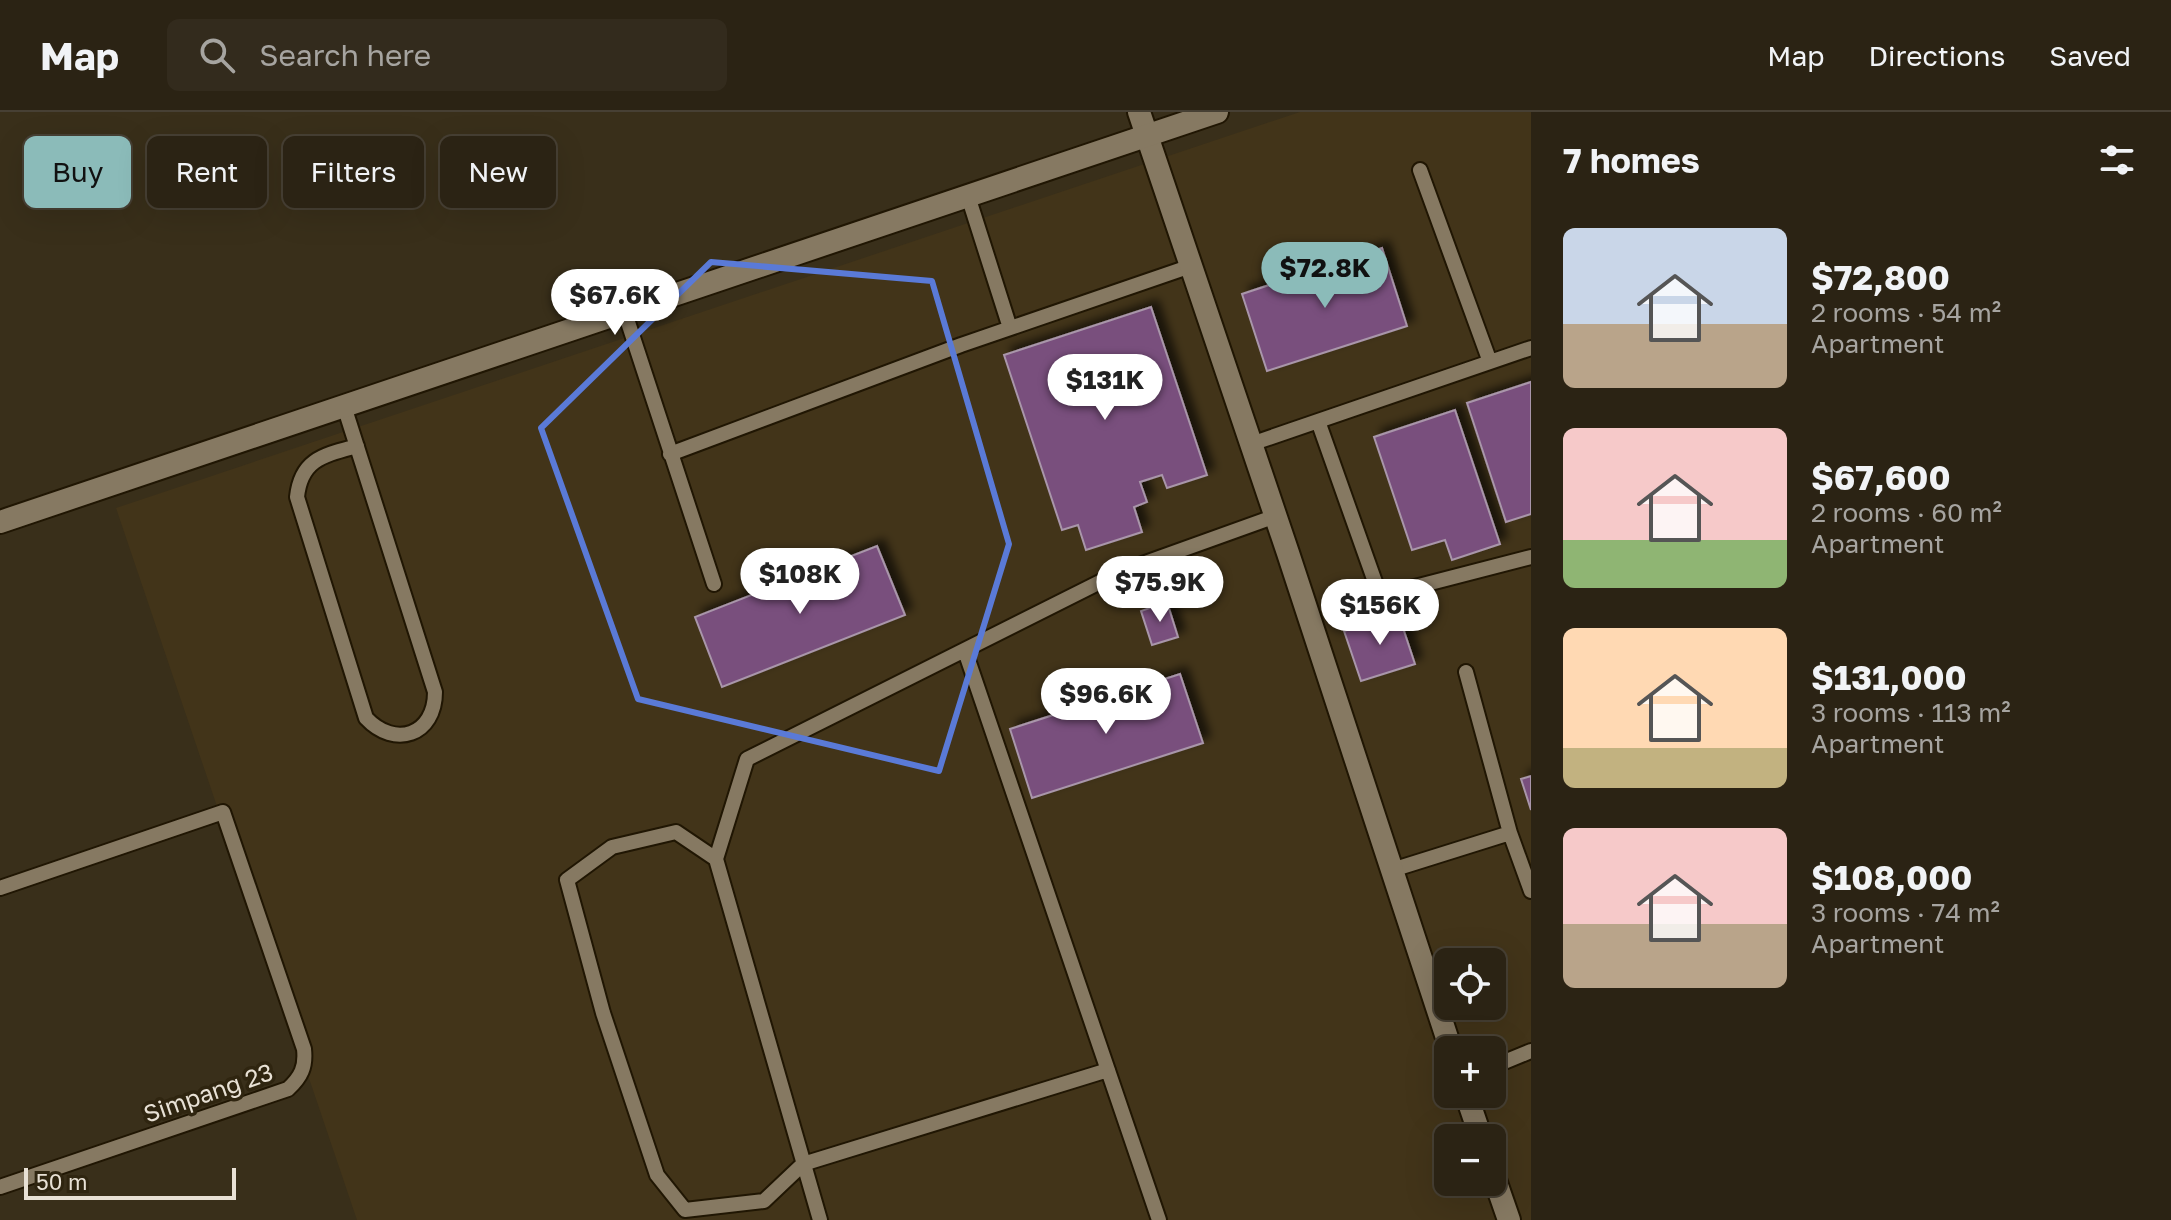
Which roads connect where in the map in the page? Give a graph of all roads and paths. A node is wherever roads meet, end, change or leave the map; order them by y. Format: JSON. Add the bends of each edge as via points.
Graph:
{"nodes":[{"id":1,"x":1139,"y":112,"type":"edge"},
{"id":2,"x":1217,"y":112,"type":"edge"},
{"id":3,"x":1147,"y":136,"type":"junction"},
{"id":4,"x":1420,"y":170,"type":"dead end"},
{"id":5,"x":968,"y":196,"type":"junction"},
{"id":6,"x":1191,"y":266,"type":"junction"},
{"id":7,"x":624,"y":310,"type":"junction"},
{"id":8,"x":1010,"y":328,"type":"junction"},
{"id":9,"x":1531,"y":348,"type":"edge"},
{"id":10,"x":1490,"y":362,"type":"junction"},
{"id":11,"x":344,"y":406,"type":"junction"},
{"id":12,"x":1318,"y":421,"type":"junction"},
{"id":13,"x":1251,"y":444,"type":"junction"},
{"id":14,"x":357,"y":446,"type":"junction"},
{"id":15,"x":670,"y":454,"type":"junction"},
{"id":16,"x":1276,"y":516,"type":"junction"},
{"id":17,"x":0,"y":522,"type":"edge"},
{"id":18,"x":1531,"y":557,"type":"edge"},
{"id":19,"x":714,"y":584,"type":"dead end"},
{"id":20,"x":965,"y":651,"type":"junction"},
{"id":21,"x":1466,"y":672,"type":"dead end"},
{"id":22,"x":1510,"y":833,"type":"junction"},
{"id":23,"x":716,"y":859,"type":"junction"},
{"id":24,"x":1392,"y":870,"type":"junction"},
{"id":25,"x":0,"y":888,"type":"edge"},
{"id":26,"x":1531,"y":891,"type":"edge"},
{"id":27,"x":1446,"y":1036,"type":"edge"},
{"id":28,"x":1531,"y":1051,"type":"edge"},
{"id":29,"x":1506,"y":1061,"type":"edge"},
{"id":30,"x":1108,"y":1070,"type":"junction"},
{"id":31,"x":803,"y":1164,"type":"junction"},
{"id":32,"x":0,"y":1187,"type":"edge"},
{"id":33,"x":1501,"y":1196,"type":"edge"},
{"id":34,"x":820,"y":1220,"type":"edge"},
{"id":35,"x":1159,"y":1220,"type":"edge"},
{"id":36,"x":1509,"y":1220,"type":"edge"}],
"edges":[{"from":1,"to":3,"type":"street"},
{"from":2,"to":3,"type":"street"},
{"from":3,"to":5,"type":"street"},
{"from":3,"to":6,"type":"street"},
{"from":4,"to":10,"type":"lane"},
{"from":5,"to":7,"type":"street"},
{"from":5,"to":8,"type":"lane"},
{"from":6,"to":8,"type":"lane"},
{"from":6,"to":13,"type":"street"},
{"from":7,"to":11,"type":"street"},
{"from":7,"to":15,"type":"lane"},
{"from":8,"to":15,"type":"lane"},
{"from":9,"to":10,"type":"lane"},
{"from":10,"to":12,"type":"lane"},
{"from":11,"to":14,"type":"lane"},
{"from":11,"to":17,"type":"street"},
{"from":12,"to":13,"type":"lane"},
{"from":12,"to":18,"type":"lane","via":[[1380,596]]},
{"from":13,"to":16,"type":"street"},
{"from":14,"to":14,"type":"lane","via":[[435,692],[431,717],[423,727],[399,736],[386,734],[366,718],[297,497],[304,471],[314,461]]},
{"from":15,"to":19,"type":"lane"},
{"from":16,"to":20,"type":"lane","via":[[1120,572]]},
{"from":16,"to":24,"type":"street"},
{"from":20,"to":23,"type":"lane","via":[[747,759]]},
{"from":20,"to":30,"type":"lane"},
{"from":21,"to":22,"type":"lane"},
{"from":22,"to":24,"type":"lane"},
{"from":22,"to":26,"type":"lane"},
{"from":23,"to":31,"type":"lane"},
{"from":23,"to":31,"type":"lane","via":[[676,832],[612,847],[567,880],[603,1013],[657,1175],[685,1210],[764,1201]]},
{"from":24,"to":27,"type":"street"},
{"from":25,"to":32,"type":"lane","name":"Simpang 23","via":[[223,812],[304,1049],[302,1072],[288,1089]]},
{"from":28,"to":29,"type":"lane"},
{"from":30,"to":31,"type":"lane"},
{"from":30,"to":35,"type":"lane"},
{"from":31,"to":34,"type":"lane"},
{"from":33,"to":36,"type":"street"}]}
